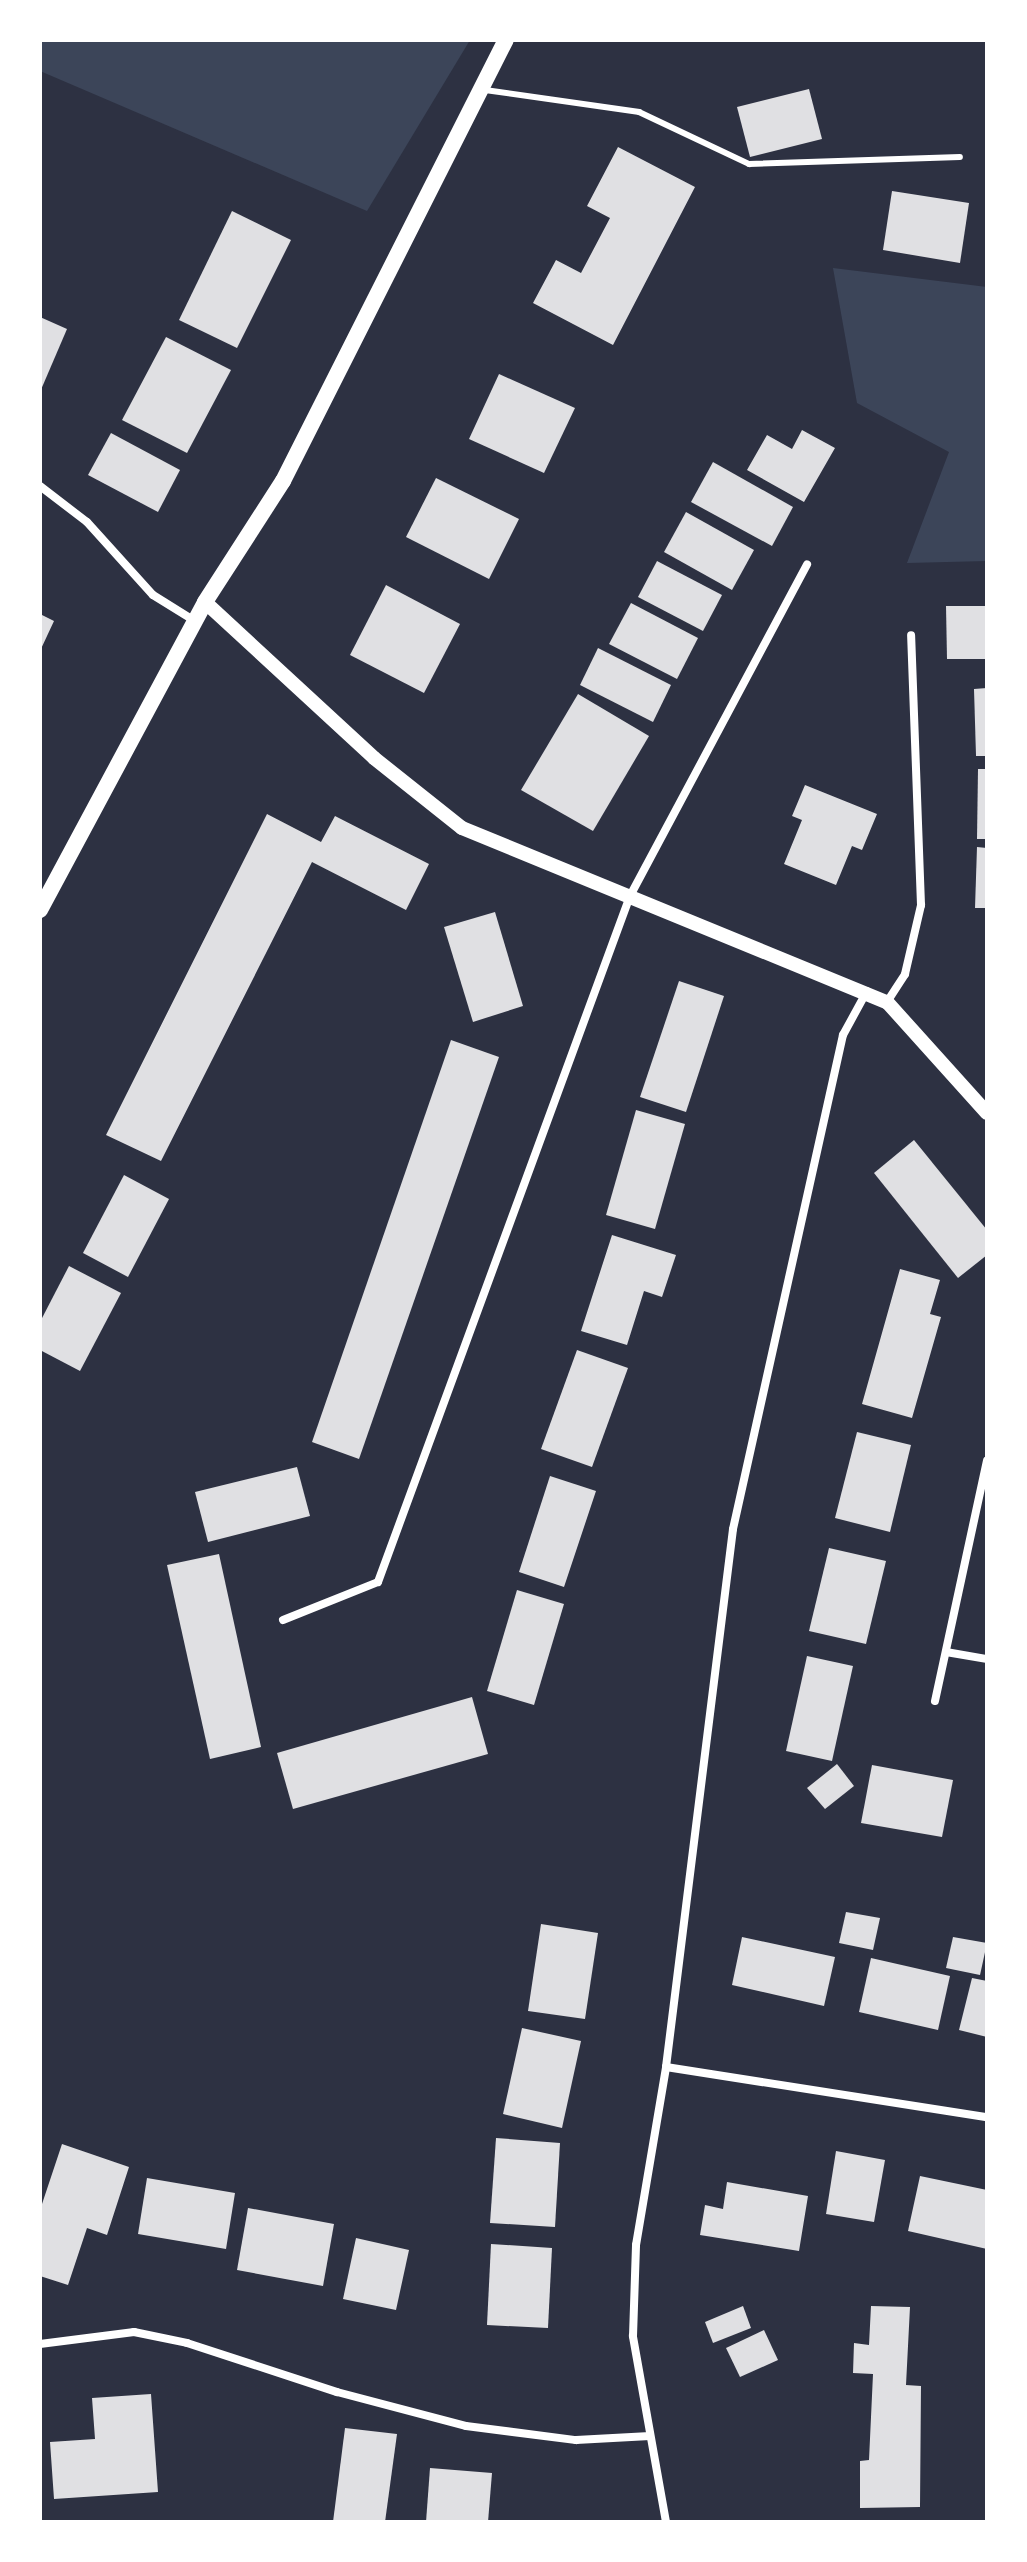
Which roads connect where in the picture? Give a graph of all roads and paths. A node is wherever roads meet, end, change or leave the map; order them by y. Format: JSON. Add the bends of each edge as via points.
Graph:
{"nodes":[{"id":1,"x":506,"y":40,"type":"edge"},
{"id":2,"x":481,"y":89,"type":"junction"},
{"id":3,"x":960,"y":157,"type":"dead end"},
{"id":4,"x":40,"y":486,"type":"edge"},
{"id":5,"x":807,"y":564,"type":"dead end"},
{"id":6,"x":205,"y":602,"type":"junction"},
{"id":7,"x":195,"y":621,"type":"junction"},
{"id":8,"x":911,"y":635,"type":"dead end"},
{"id":9,"x":630,"y":896,"type":"junction"},
{"id":10,"x":40,"y":910,"type":"edge"},
{"id":11,"x":867,"y":991,"type":"junction"},
{"id":12,"x":887,"y":1002,"type":"junction"},
{"id":13,"x":987,"y":1113,"type":"edge"},
{"id":14,"x":987,"y":1461,"type":"edge"},
{"id":15,"x":283,"y":1620,"type":"dead end"},
{"id":16,"x":946,"y":1652,"type":"junction"},
{"id":17,"x":987,"y":1659,"type":"edge"},
{"id":18,"x":935,"y":1701,"type":"dead end"},
{"id":19,"x":666,"y":2067,"type":"junction"},
{"id":20,"x":987,"y":2117,"type":"edge"},
{"id":21,"x":40,"y":2344,"type":"edge"},
{"id":22,"x":650,"y":2436,"type":"junction"},
{"id":23,"x":666,"y":2522,"type":"edge"}],
"edges":[{"from":1,"to":2,"type":"main road"},
{"from":2,"to":3,"type":"lane","via":[[639,112],[749,164]]},
{"from":2,"to":6,"type":"main road","via":[[283,481]]},
{"from":4,"to":7,"type":"street","via":[[87,522],[153,595]]},
{"from":5,"to":9,"type":"street"},
{"from":6,"to":7,"type":"main road"},
{"from":6,"to":9,"type":"street","via":[[374,758],[462,828]]},
{"from":7,"to":10,"type":"main road"},
{"from":8,"to":12,"type":"street","via":[[921,905],[905,974]]},
{"from":9,"to":11,"type":"street"},
{"from":9,"to":15,"type":"street","via":[[378,1582]]},
{"from":11,"to":12,"type":"street"},
{"from":11,"to":19,"type":"street","via":[[843,1035],[733,1529]]},
{"from":12,"to":13,"type":"street"},
{"from":14,"to":16,"type":"street"},
{"from":16,"to":17,"type":"street"},
{"from":16,"to":18,"type":"street"},
{"from":19,"to":20,"type":"street"},
{"from":19,"to":22,"type":"street","via":[[636,2245],[633,2336]]},
{"from":21,"to":22,"type":"street","via":[[134,2332],[466,2426],[576,2440]]},
{"from":22,"to":23,"type":"street"}]}
